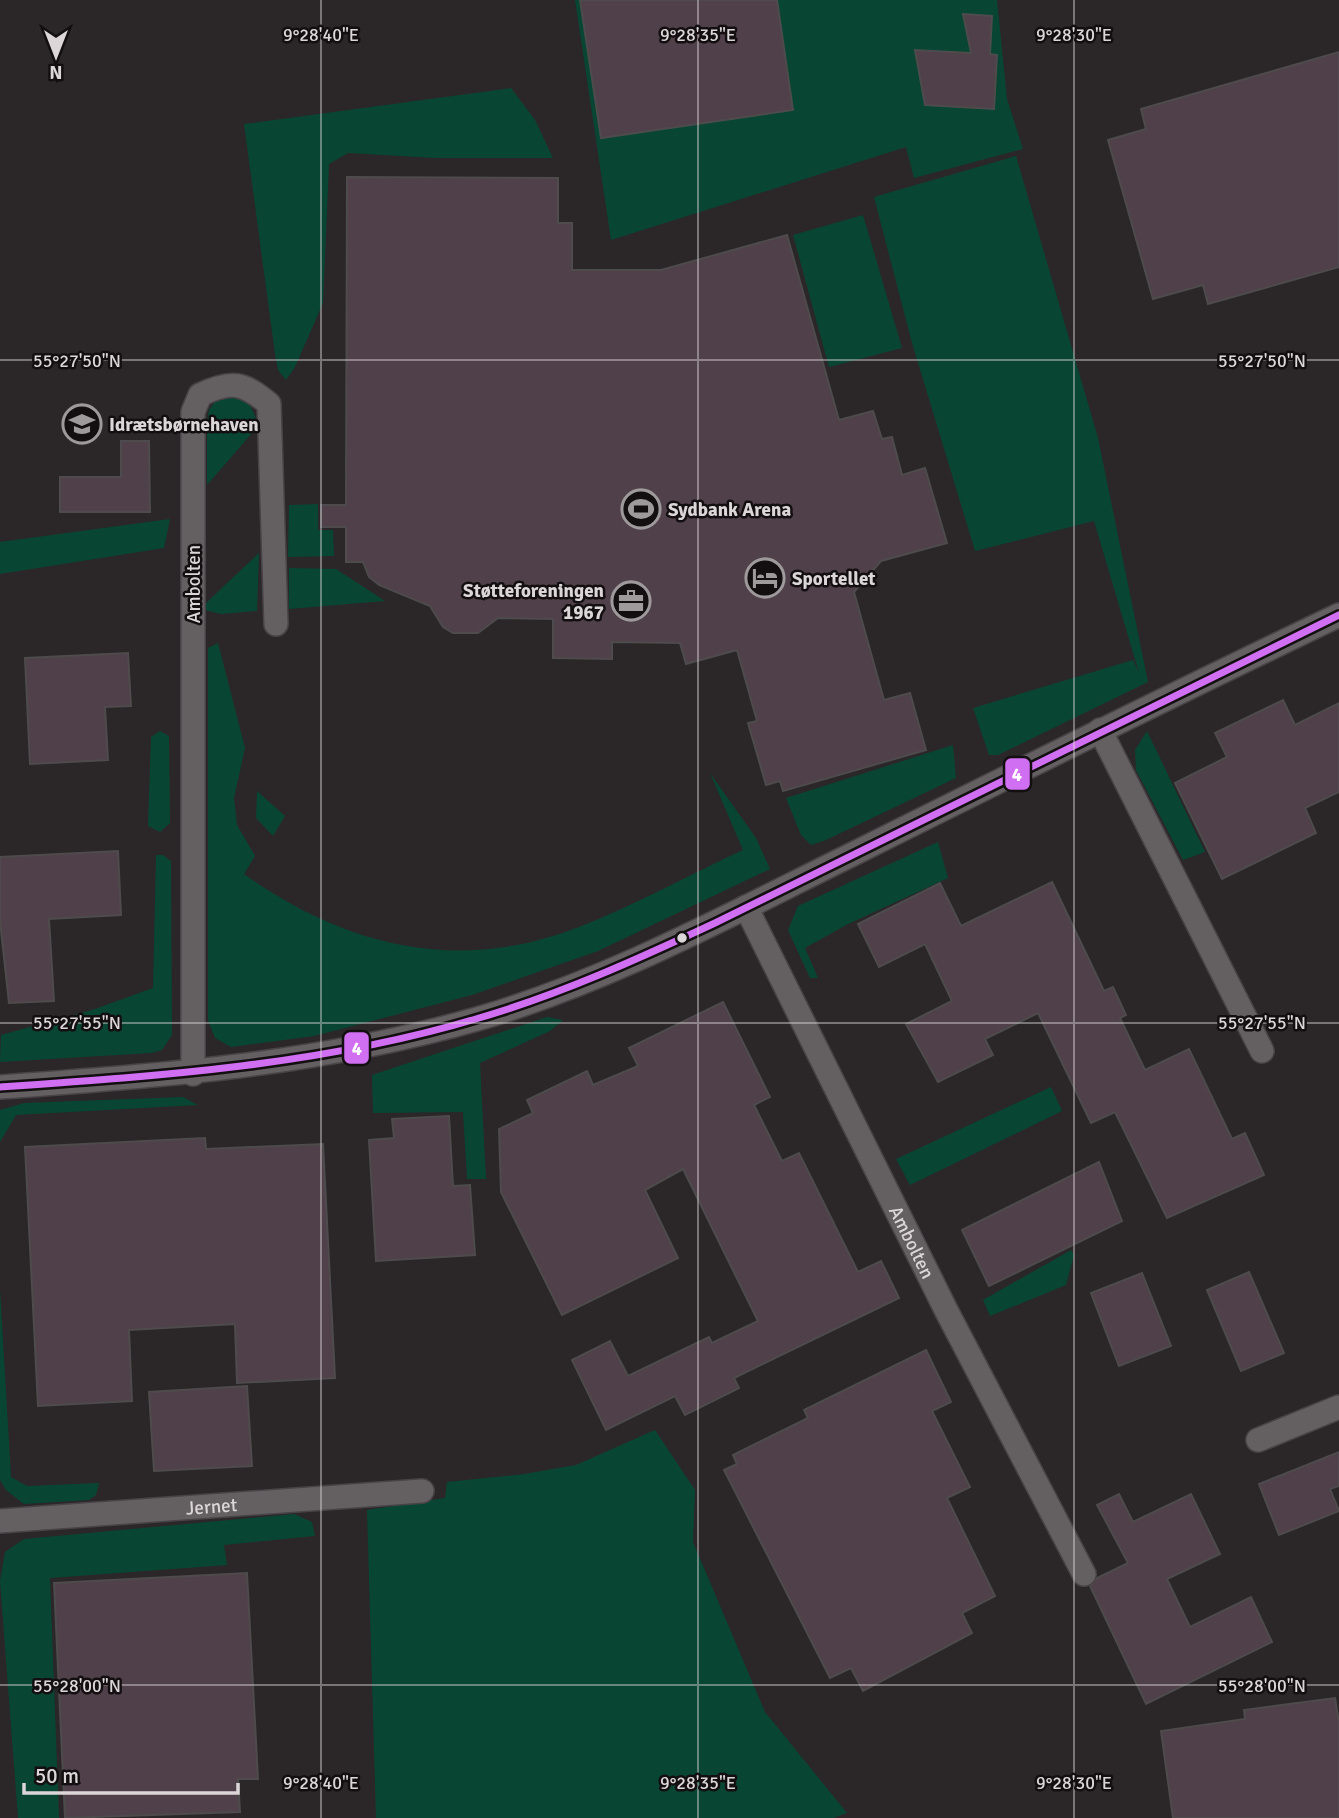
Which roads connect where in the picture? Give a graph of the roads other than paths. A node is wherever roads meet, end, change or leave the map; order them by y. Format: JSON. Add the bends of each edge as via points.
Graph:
{"nodes":[{"id":1,"x":1339,"y":615,"type":"edge"},
{"id":2,"x":276,"y":624,"type":"dead end"},
{"id":3,"x":1100,"y":730,"type":"junction"},
{"id":4,"x":746,"y":907,"type":"junction"},
{"id":5,"x":1262,"y":1051,"type":"dead end"},
{"id":6,"x":193,"y":1074,"type":"junction"},
{"id":7,"x":0,"y":1087,"type":"edge"},
{"id":8,"x":1339,"y":1407,"type":"edge"},
{"id":9,"x":1258,"y":1440,"type":"dead end"},
{"id":10,"x":422,"y":1492,"type":"dead end"},
{"id":11,"x":0,"y":1521,"type":"edge"},
{"id":12,"x":1084,"y":1574,"type":"dead end"}],
"edges":[{"from":1,"to":3,"type":"street"},
{"from":2,"to":6,"type":"street","name":"Ambolten","via":[[269,404],[249,387],[221,384],[200,395],[193,412]]},
{"from":3,"to":4,"type":"street"},
{"from":3,"to":5,"type":"street"},
{"from":4,"to":6,"type":"street","via":[[614,969],[481,1018],[349,1051]]},
{"from":4,"to":12,"type":"street","name":"Ambolten","via":[[946,1310]]},
{"from":6,"to":7,"type":"street"},
{"from":8,"to":9,"type":"street"},
{"from":10,"to":11,"type":"street","name":"Jernet"}]}
